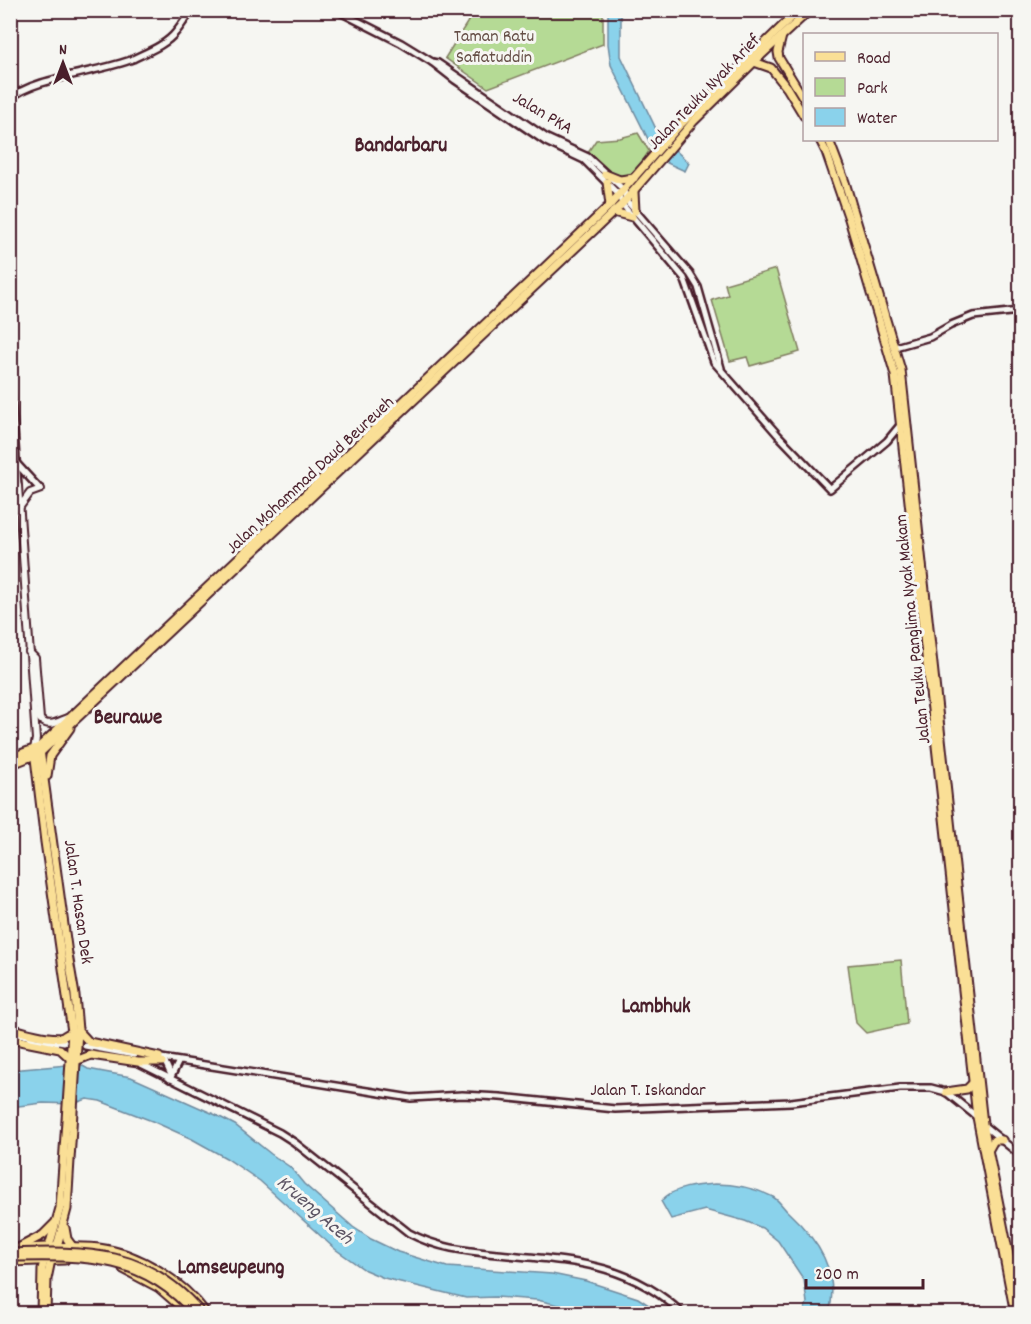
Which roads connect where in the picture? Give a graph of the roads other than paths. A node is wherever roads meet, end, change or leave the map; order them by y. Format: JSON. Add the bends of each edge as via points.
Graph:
{"nodes":[{"id":1,"x":193,"y":10,"type":"edge"},
{"id":2,"x":336,"y":10,"type":"edge"},
{"id":3,"x":799,"y":10,"type":"edge"},
{"id":4,"x":810,"y":10,"type":"edge"},
{"id":5,"x":782,"y":36,"type":"junction"},
{"id":6,"x":432,"y":62,"type":"junction"},
{"id":7,"x":754,"y":62,"type":"junction"},
{"id":8,"x":803,"y":97,"type":"edge"},
{"id":9,"x":10,"y":99,"type":"edge"},
{"id":10,"x":803,"y":114,"type":"edge"},
{"id":11,"x":820,"y":141,"type":"edge"},
{"id":12,"x":829,"y":141,"type":"edge"},
{"id":13,"x":656,"y":159,"type":"junction"},
{"id":14,"x":605,"y":174,"type":"junction"},
{"id":15,"x":636,"y":177,"type":"junction"},
{"id":16,"x":607,"y":182,"type":"junction"},
{"id":17,"x":842,"y":183,"type":"junction"},
{"id":18,"x":634,"y":192,"type":"junction"},
{"id":19,"x":621,"y":193,"type":"junction"},
{"id":20,"x":624,"y":202,"type":"junction"},
{"id":21,"x":611,"y":209,"type":"junction"},
{"id":22,"x":634,"y":214,"type":"junction"},
{"id":23,"x":690,"y":274,"type":"junction"},
{"id":24,"x":684,"y":278,"type":"junction"},
{"id":25,"x":704,"y":308,"type":"junction"},
{"id":26,"x":696,"y":310,"type":"junction"},
{"id":27,"x":1020,"y":311,"type":"edge"},
{"id":28,"x":712,"y":332,"type":"junction"},
{"id":29,"x":703,"y":334,"type":"junction"},
{"id":30,"x":895,"y":347,"type":"junction"},
{"id":31,"x":464,"y":348,"type":"junction"},
{"id":32,"x":722,"y":370,"type":"junction"},
{"id":33,"x":10,"y":375,"type":"edge"},
{"id":34,"x":901,"y":424,"type":"junction"},
{"id":35,"x":886,"y":441,"type":"junction"},
{"id":36,"x":903,"y":448,"type":"junction"},
{"id":37,"x":16,"y":464,"type":"junction"},
{"id":38,"x":10,"y":475,"type":"edge"},
{"id":39,"x":14,"y":487,"type":"edge"},
{"id":40,"x":40,"y":488,"type":"joint"},
{"id":41,"x":10,"y":499,"type":"edge"},
{"id":42,"x":19,"y":509,"type":"junction"},
{"id":43,"x":924,"y":606,"type":"junction"},
{"id":44,"x":29,"y":651,"type":"junction"},
{"id":45,"x":78,"y":717,"type":"junction"},
{"id":46,"x":69,"y":718,"type":"junction"},
{"id":47,"x":37,"y":749,"type":"junction"},
{"id":48,"x":10,"y":758,"type":"edge"},
{"id":49,"x":10,"y":765,"type":"edge"},
{"id":50,"x":46,"y":784,"type":"junction"},
{"id":51,"x":970,"y":1024,"type":"junction"},
{"id":52,"x":75,"y":1031,"type":"junction"},
{"id":53,"x":10,"y":1033,"type":"edge"},
{"id":54,"x":64,"y":1043,"type":"tunnel mouth"},
{"id":55,"x":85,"y":1047,"type":"tunnel mouth"},
{"id":56,"x":74,"y":1061,"type":"junction"},
{"id":57,"x":162,"y":1061,"type":"junction"},
{"id":58,"x":138,"y":1062,"type":"junction"},
{"id":59,"x":179,"y":1062,"type":"junction"},
{"id":60,"x":171,"y":1077,"type":"junction"},
{"id":61,"x":974,"y":1083,"type":"junction"},
{"id":62,"x":946,"y":1092,"type":"junction"},
{"id":63,"x":977,"y":1116,"type":"junction"},
{"id":64,"x":983,"y":1124,"type":"junction"},
{"id":65,"x":1002,"y":1140,"type":"junction"},
{"id":66,"x":988,"y":1149,"type":"junction"},
{"id":67,"x":1020,"y":1155,"type":"edge"},
{"id":68,"x":61,"y":1222,"type":"junction"},
{"id":69,"x":73,"y":1247,"type":"junction"},
{"id":70,"x":49,"y":1248,"type":"junction"},
{"id":71,"x":57,"y":1248,"type":"junction"},
{"id":72,"x":12,"y":1254,"type":"edge"},
{"id":73,"x":48,"y":1261,"type":"junction"},
{"id":74,"x":1018,"y":1310,"type":"edge"},
{"id":75,"x":41,"y":1314,"type":"edge"},
{"id":76,"x":46,"y":1314,"type":"edge"},
{"id":77,"x":189,"y":1314,"type":"edge"},
{"id":78,"x":195,"y":1314,"type":"edge"},
{"id":79,"x":202,"y":1314,"type":"edge"},
{"id":80,"x":207,"y":1314,"type":"edge"},
{"id":81,"x":683,"y":1314,"type":"edge"}],
"edges":[{"from":1,"to":9,"type":"street","via":[[173,35],[150,51],[99,70],[26,88]]},
{"from":2,"to":6,"type":"street","name":"Jalan PKA"},
{"from":3,"to":13,"type":"main road","name":"Jalan Teuku Nyak Arief","via":[[671,135]]},
{"from":4,"to":5,"type":"main road","name":"Jalan Teuku Nyak Arief"},
{"from":5,"to":7,"type":"main road","name":"Jalan Teuku Nyak Arief"},
{"from":5,"to":8,"type":"main road","via":[[780,58]]},
{"from":6,"to":14,"type":"street","name":"Jalan PKA","via":[[547,138],[588,157]]},
{"from":6,"to":16,"type":"street","name":"Jalan PKA","via":[[546,142],[584,160]]},
{"from":7,"to":10,"type":"main road","via":[[771,68]]},
{"from":7,"to":13,"type":"main road","name":"Jalan Teuku Nyak Arief"},
{"from":11,"to":17,"type":"main road","name":"Jalan Teuku Panglima Nyak Makam"},
{"from":12,"to":17,"type":"main road","name":"Jalan Teuku Panglima Nyak Makam"},
{"from":13,"to":15,"type":"main road","name":"Jalan Teuku Nyak Arief"},
{"from":13,"to":18,"type":"main road","name":"Jalan Teuku Nyak Arief"},
{"from":14,"to":15,"type":"main road","via":[[620,180]]},
{"from":14,"to":19,"type":"street","name":"Jalan PKA"},
{"from":15,"to":19,"type":"main road","name":"Jalan Teuku Nyak Arief"},
{"from":16,"to":19,"type":"street","name":"Jalan PKA"},
{"from":16,"to":21,"type":"main road"},
{"from":17,"to":30,"type":"main road","name":"Jalan Teuku Panglima Nyak Makam"},
{"from":17,"to":34,"type":"main road","name":"Jalan Teuku Panglima Nyak Makam","via":[[893,366]]},
{"from":18,"to":20,"type":"main road","name":"Jalan Teuku Nyak Arief"},
{"from":18,"to":22,"type":"main road"},
{"from":19,"to":20,"type":"street","name":"Jalan PKA"},
{"from":19,"to":21,"type":"main road","name":"Jalan Mohammad Daud Beureueh"},
{"from":20,"to":21,"type":"main road","name":"Jalan Mohammad Daud Beureueh"},
{"from":20,"to":22,"type":"street","name":"Jalan PKA"},
{"from":21,"to":22,"type":"main road"},
{"from":21,"to":31,"type":"main road","name":"Jalan Mohammad Daud Beureueh"},
{"from":22,"to":23,"type":"street"},
{"from":22,"to":24,"type":"street"},
{"from":23,"to":24,"type":"street"},
{"from":23,"to":25,"type":"street"},
{"from":24,"to":26,"type":"street"},
{"from":25,"to":26,"type":"street"},
{"from":25,"to":28,"type":"street"},
{"from":26,"to":29,"type":"street"},
{"from":27,"to":30,"type":"street","via":[[973,316],[930,337]]},
{"from":28,"to":29,"type":"street"},
{"from":28,"to":32,"type":"street"},
{"from":29,"to":32,"type":"street","via":[[714,362]]},
{"from":30,"to":43,"type":"main road","name":"Jalan Teuku Panglima Nyak Makam","via":[[905,399]]},
{"from":31,"to":45,"type":"main road","name":"Jalan Mohammad Daud Beureueh"},
{"from":31,"to":46,"type":"main road","name":"Jalan Mohammad Daud Beureueh"},
{"from":32,"to":35,"type":"street","via":[[830,489]]},
{"from":33,"to":37,"type":"street"},
{"from":34,"to":35,"type":"street"},
{"from":34,"to":36,"type":"main road","name":"Jalan Teuku Panglima Nyak Makam"},
{"from":35,"to":36,"type":"street","via":[[896,440]]},
{"from":36,"to":43,"type":"main road","name":"Jalan Teuku Panglima Nyak Makam"},
{"from":37,"to":38,"type":"main road"},
{"from":37,"to":39,"type":"street"},
{"from":37,"to":40,"type":"street"},
{"from":39,"to":42,"type":"main road"},
{"from":40,"to":42,"type":"main road","via":[[30,493]]},
{"from":41,"to":42,"type":"main road"},
{"from":42,"to":44,"type":"main road"},
{"from":43,"to":51,"type":"main road","name":"Jalan Teuku Panglima Nyak Makam"},
{"from":44,"to":46,"type":"main road","via":[[35,658],[40,719],[50,724]]},
{"from":44,"to":47,"type":"main road"},
{"from":45,"to":47,"type":"main road","name":"Jalan Mohammad Daud Beureueh"},
{"from":45,"to":50,"type":"main road","via":[[50,756]]},
{"from":46,"to":47,"type":"main road","name":"Jalan Mohammad Daud Beureueh"},
{"from":47,"to":48,"type":"main road","name":"Jalan Mohammad Daud Beureueh"},
{"from":47,"to":49,"type":"main road","name":"Jalan Mohammad Daud Beureueh"},
{"from":47,"to":50,"type":"main road","name":"Jalan T. Hasan Dek"},
{"from":47,"to":52,"type":"main road","name":"Jalan T. Hasan Dek","via":[[45,842]]},
{"from":50,"to":52,"type":"main road","name":"Jalan T. Hasan Dek","via":[[77,1009]]},
{"from":51,"to":61,"type":"main road","name":"Jalan Teuku Panglima Nyak Makam"},
{"from":51,"to":64,"type":"main road","name":"Jalan Teuku Panglima Nyak Makam"},
{"from":52,"to":53,"type":"main road","via":[[55,1037]]},
{"from":52,"to":56,"type":"main road","name":"Jalan T. Hasan Dek"},
{"from":52,"to":57,"type":"main road","via":[[89,1042]]},
{"from":53,"to":54,"type":"street"},
{"from":53,"to":56,"type":"main road","via":[[60,1049]]},
{"from":55,"to":57,"type":"street","name":"Jalan T. Iskandar"},
{"from":56,"to":58,"type":"main road","via":[[91,1055]]},
{"from":56,"to":68,"type":"main road","name":"Jalan T. Hasan Dek"},
{"from":57,"to":58,"type":"main road"},
{"from":57,"to":59,"type":"street","name":"Jalan T. Iskandar"},
{"from":57,"to":60,"type":"street"},
{"from":58,"to":60,"type":"street"},
{"from":59,"to":60,"type":"street"},
{"from":59,"to":62,"type":"street","name":"Jalan T. Iskandar","via":[[411,1098],[500,1096],[615,1109],[807,1101],[911,1088]]},
{"from":60,"to":81,"type":"street","via":[[287,1137],[409,1233],[428,1243],[455,1250],[565,1260],[610,1270],[660,1293]]},
{"from":61,"to":62,"type":"main road","via":[[968,1089]]},
{"from":61,"to":63,"type":"main road","name":"Jalan Teuku Panglima Nyak Makam"},
{"from":62,"to":63,"type":"street"},
{"from":63,"to":64,"type":"street"},
{"from":63,"to":74,"type":"main road","name":"Jalan Teuku Panglima Nyak Makam"},
{"from":64,"to":65,"type":"street"},
{"from":64,"to":66,"type":"main road","name":"Jalan Teuku Panglima Nyak Makam"},
{"from":65,"to":66,"type":"main road","via":[[994,1140]]},
{"from":65,"to":67,"type":"street"},
{"from":66,"to":74,"type":"main road","name":"Jalan Teuku Panglima Nyak Makam"},
{"from":68,"to":69,"type":"main road"},
{"from":68,"to":70,"type":"main road"},
{"from":68,"to":71,"type":"main road"},
{"from":68,"to":72,"type":"main road"},
{"from":69,"to":71,"type":"main road"},
{"from":69,"to":80,"type":"main road","via":[[99,1248],[154,1268],[181,1287]]},
{"from":70,"to":71,"type":"main road"},
{"from":70,"to":72,"type":"main road"},
{"from":70,"to":73,"type":"main road"},
{"from":71,"to":73,"type":"main road"},
{"from":72,"to":73,"type":"main road"},
{"from":72,"to":78,"type":"main road","bridge":true,"via":[[112,1262],[163,1285]]},
{"from":72,"to":79,"type":"main road","bridge":true,"via":[[90,1252],[125,1260],[165,1280]]},
{"from":73,"to":75,"type":"main road"},
{"from":73,"to":76,"type":"main road"},
{"from":73,"to":77,"type":"main road","via":[[86,1261],[123,1269],[159,1288]]}]}
